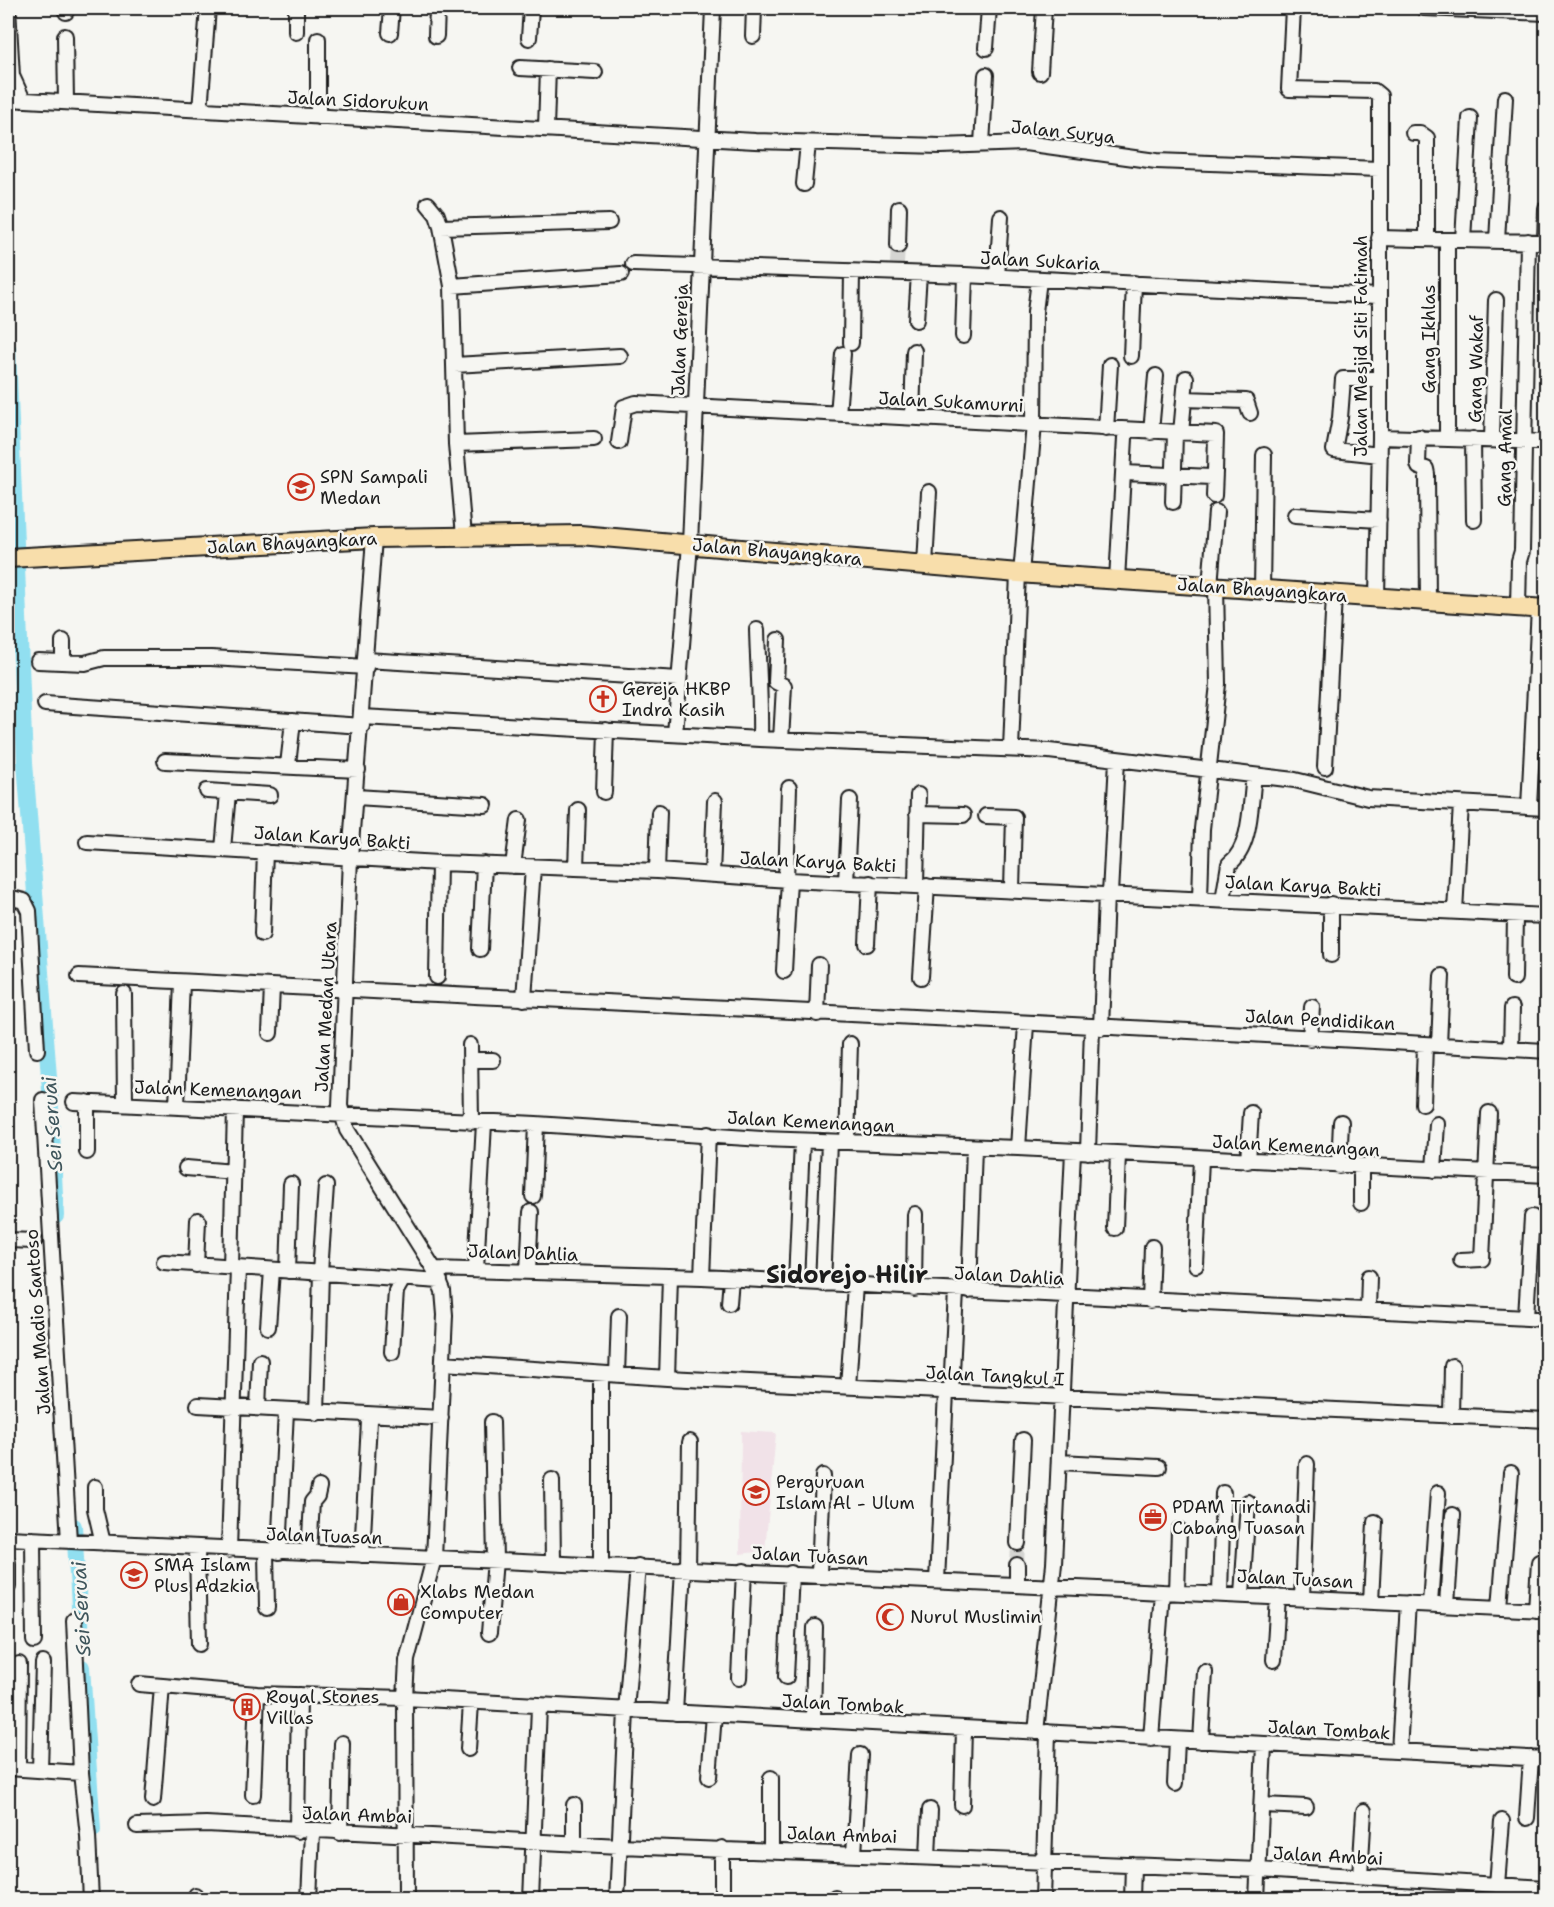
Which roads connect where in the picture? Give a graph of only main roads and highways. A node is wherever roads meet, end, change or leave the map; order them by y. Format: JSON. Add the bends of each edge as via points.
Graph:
{"nodes":[{"id":1,"x":8,"y":558,"type":"edge"},
{"id":2,"x":1543,"y":609,"type":"edge"}],
"edges":[{"from":1,"to":2,"type":"main road","name":"Jalan Bhayangkara","via":[[374,538],[580,535],[1020,574]]}]}
